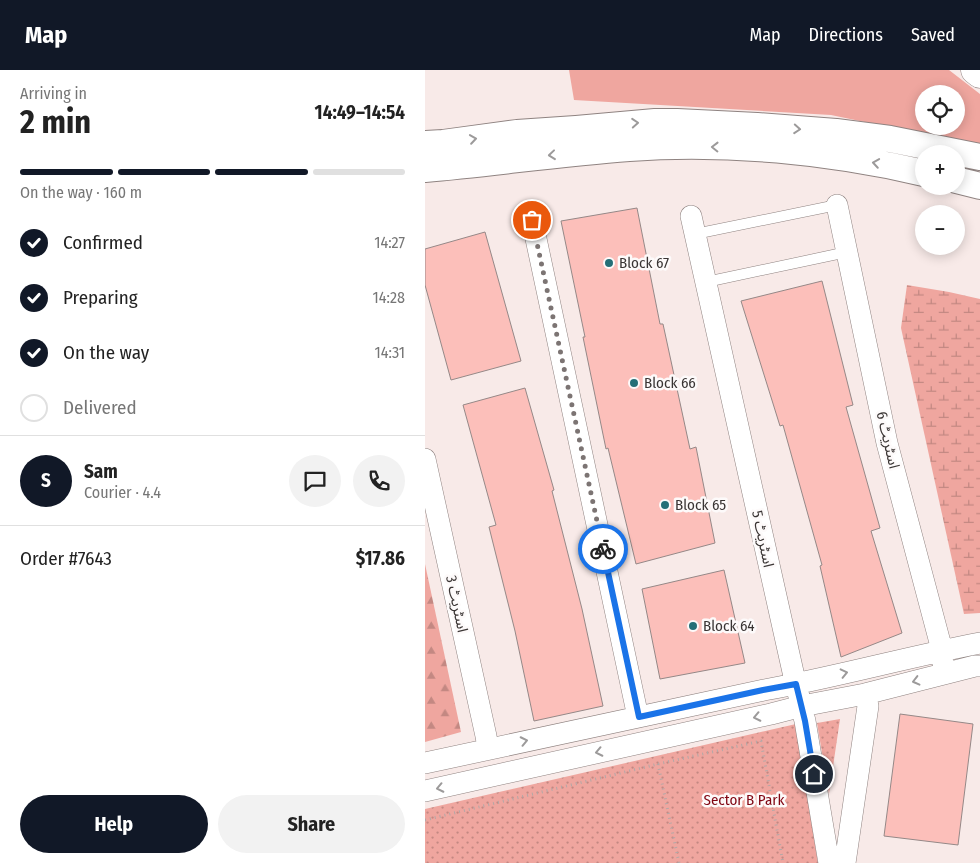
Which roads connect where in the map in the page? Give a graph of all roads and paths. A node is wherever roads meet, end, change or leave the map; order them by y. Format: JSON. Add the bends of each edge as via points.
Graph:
{"nodes":[{"id":1,"x":975,"y":70,"type":"edge"},
{"id":2,"x":980,"y":74,"type":"edge"},
{"id":3,"x":578,"y":141,"type":"junction"},
{"id":4,"x":425,"y":144,"type":"edge"},
{"id":5,"x":980,"y":157,"type":"edge"},
{"id":6,"x":425,"y":169,"type":"edge"},
{"id":7,"x":915,"y":171,"type":"edge"},
{"id":8,"x":965,"y":182,"type":"edge"},
{"id":9,"x":980,"y":186,"type":"edge"},
{"id":10,"x":837,"y":205,"type":"joint"},
{"id":11,"x":532,"y":220,"type":"dead end"},
{"id":12,"x":693,"y":225,"type":"joint"},
{"id":13,"x":847,"y":252,"type":"junction"},
{"id":14,"x":706,"y":282,"type":"junction"},
{"id":15,"x":425,"y":459,"type":"edge"},
{"id":16,"x":980,"y":643,"type":"edge"},
{"id":17,"x":942,"y":650,"type":"junction"},
{"id":18,"x":980,"y":666,"type":"edge"},
{"id":19,"x":945,"y":674,"type":"junction"},
{"id":20,"x":796,"y":684,"type":"junction"},
{"id":21,"x":865,"y":694,"type":"junction"},
{"id":22,"x":802,"y":706,"type":"junction"},
{"id":23,"x":639,"y":717,"type":"junction"},
{"id":24,"x":488,"y":749,"type":"junction"},
{"id":25,"x":425,"y":763,"type":"edge"},
{"id":26,"x":658,"y":764,"type":"junction"},
{"id":27,"x":425,"y":791,"type":"edge"},
{"id":28,"x":425,"y":820,"type":"edge"},
{"id":29,"x":679,"y":863,"type":"edge"},
{"id":30,"x":783,"y":863,"type":"edge"},
{"id":31,"x":829,"y":863,"type":"edge"},
{"id":32,"x":845,"y":863,"type":"edge"}],
"edges":[{"from":1,"to":2,"type":"main road"},
{"from":4,"to":3,"type":"street","one_way":true,"via":[[517,133]]},
{"from":3,"to":5,"type":"street","one_way":true,"via":[[655,122],[757,126],[890,139]]},
{"from":3,"to":6,"type":"street","one_way":true},
{"from":7,"to":3,"type":"street","one_way":true,"via":[[811,152],[730,147],[630,148]]},
{"from":8,"to":9,"type":"street"},
{"from":10,"to":12,"type":"lane"},
{"from":10,"to":13,"type":"street","name":"اسٹریٹ 6"},
{"from":11,"to":23,"type":"street"},
{"from":12,"to":14,"type":"street","name":"اسٹریٹ 5"},
{"from":13,"to":14,"type":"lane"},
{"from":13,"to":17,"type":"street","name":"اسٹریٹ 6","via":[[887,443]]},
{"from":14,"to":20,"type":"street","name":"اسٹریٹ 5"},
{"from":15,"to":24,"type":"street","name":"اسٹریٹ 3"},
{"from":16,"to":17,"type":"street"},
{"from":17,"to":19,"type":"street","name":"اسٹریٹ 6"},
{"from":20,"to":17,"type":"street","one_way":true},
{"from":18,"to":19,"type":"street"},
{"from":19,"to":21,"type":"street","one_way":true},
{"from":20,"to":22,"type":"street","name":"اسٹریٹ 5"},
{"from":20,"to":23,"type":"street"},
{"from":21,"to":22,"type":"street"},
{"from":21,"to":32,"type":"street","via":[[868,706]]},
{"from":22,"to":27,"type":"street","one_way":true},
{"from":22,"to":31,"type":"street","name":"اسٹریٹ 5"},
{"from":24,"to":23,"type":"street","one_way":true},
{"from":24,"to":25,"type":"street"},
{"from":26,"to":28,"type":"path"},
{"from":26,"to":29,"type":"path"},
{"from":26,"to":30,"type":"path","via":[[761,741]]}]}
